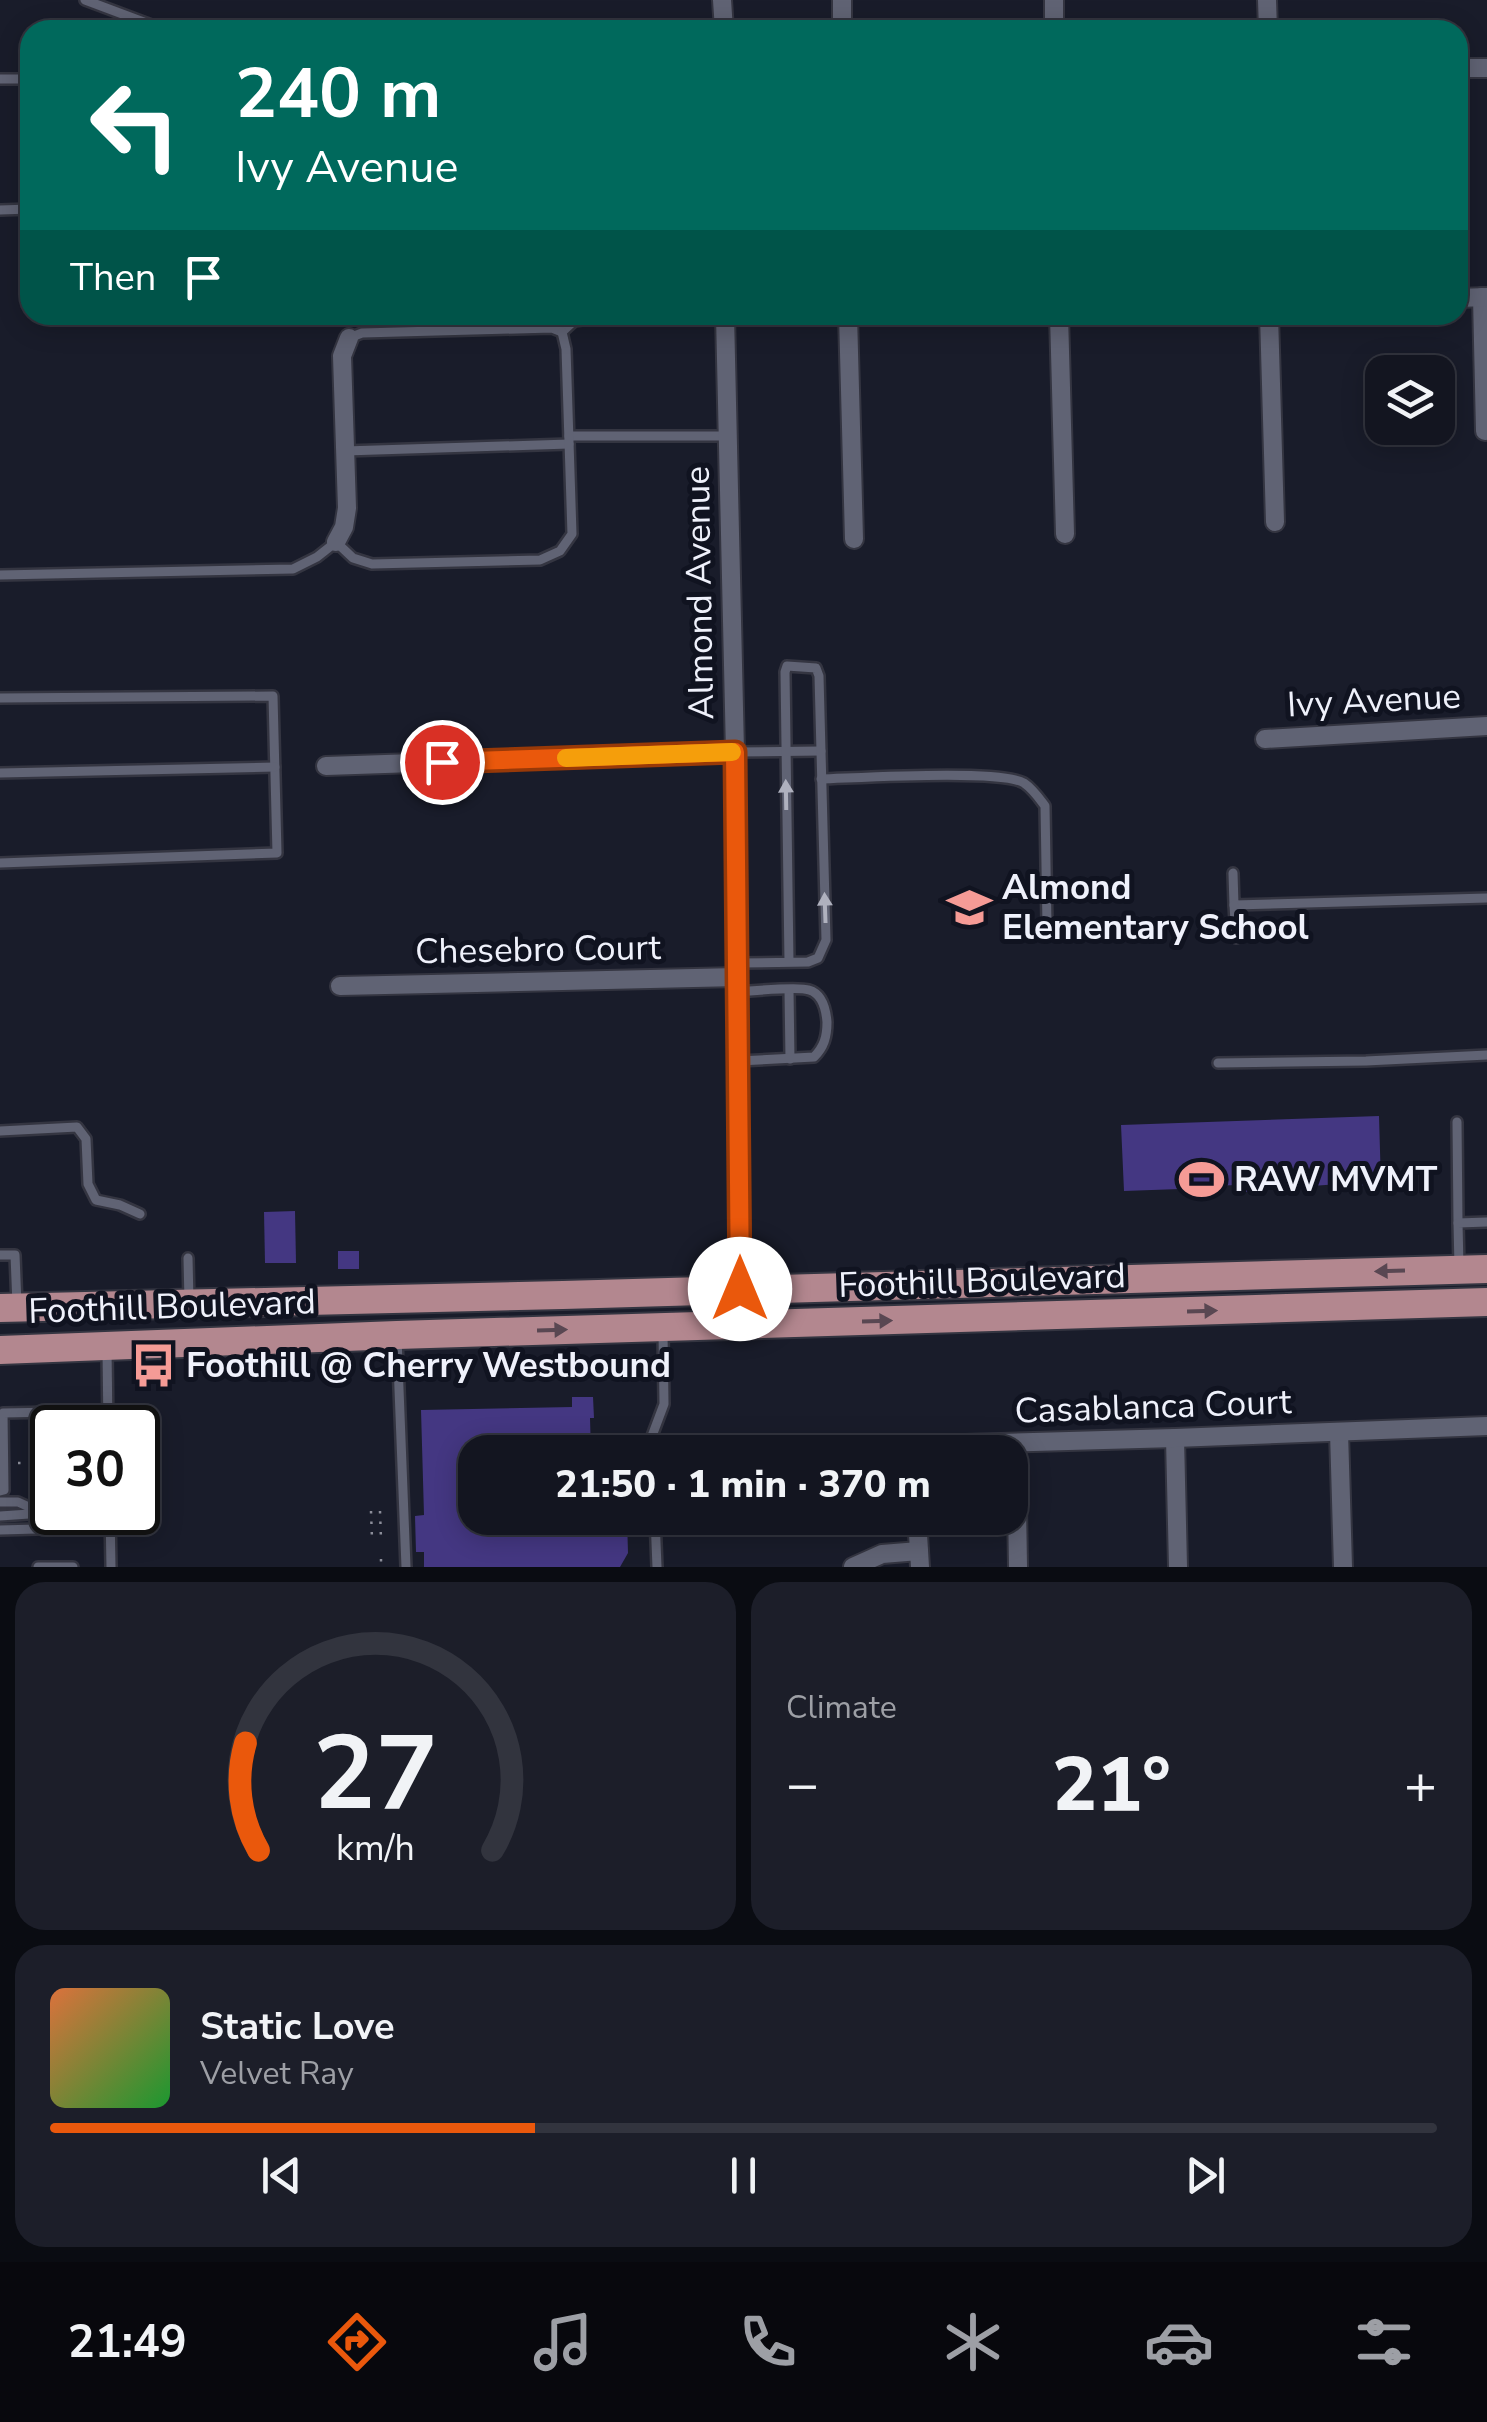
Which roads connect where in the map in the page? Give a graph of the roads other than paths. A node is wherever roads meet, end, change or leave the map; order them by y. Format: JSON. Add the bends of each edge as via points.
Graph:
{"nodes":[{"id":1,"x":85,"y":0,"type":"edge"},
{"id":2,"x":139,"y":20,"type":"edge"},
{"id":3,"x":1484,"y":297,"type":"edge"},
{"id":4,"x":570,"y":325,"type":"edge"},
{"id":5,"x":725,"y":325,"type":"edge"},
{"id":6,"x":848,"y":325,"type":"edge"},
{"id":7,"x":1059,"y":325,"type":"edge"},
{"id":8,"x":1268,"y":325,"type":"edge"},
{"id":9,"x":562,"y":332,"type":"junction"},
{"id":10,"x":349,"y":338,"type":"joint"},
{"id":11,"x":1485,"y":431,"type":"edge"},
{"id":12,"x":728,"y":436,"type":"junction"},
{"id":13,"x":569,"y":440,"type":"junction"},
{"id":14,"x":345,"y":450,"type":"junction"},
{"id":15,"x":1275,"y":522,"type":"dead end"},
{"id":16,"x":1064,"y":534,"type":"dead end"},
{"id":17,"x":854,"y":538,"type":"dead end"},
{"id":18,"x":336,"y":542,"type":"junction"},
{"id":19,"x":0,"y":575,"type":"edge"},
{"id":20,"x":0,"y":698,"type":"edge"},
{"id":21,"x":1487,"y":726,"type":"edge"},
{"id":22,"x":1265,"y":739,"type":"dead end"},
{"id":23,"x":821,"y":751,"type":"junction"},
{"id":24,"x":735,"y":752,"type":"junction"},
{"id":25,"x":786,"y":752,"type":"junction"},
{"id":26,"x":326,"y":766,"type":"dead end"},
{"id":27,"x":275,"y":767,"type":"junction"},
{"id":28,"x":0,"y":773,"type":"edge"},
{"id":29,"x":822,"y":778,"type":"junction"},
{"id":30,"x":0,"y":863,"type":"edge"},
{"id":31,"x":1234,"y":873,"type":"dead end"},
{"id":32,"x":1487,"y":898,"type":"edge"},
{"id":33,"x":1234,"y":904,"type":"junction"},
{"id":34,"x":1047,"y":926,"type":"dead end"},
{"id":35,"x":1236,"y":938,"type":"dead end"},
{"id":36,"x":789,"y":962,"type":"junction"},
{"id":37,"x":738,"y":977,"type":"junction"},
{"id":38,"x":340,"y":986,"type":"dead end"},
{"id":39,"x":789,"y":990,"type":"junction"},
{"id":40,"x":1487,"y":1055,"type":"edge"},
{"id":41,"x":790,"y":1059,"type":"junction"},
{"id":42,"x":739,"y":1062,"type":"junction"},
{"id":43,"x":1218,"y":1063,"type":"dead end"},
{"id":44,"x":1457,"y":1122,"type":"dead end"},
{"id":45,"x":0,"y":1131,"type":"edge"},
{"id":46,"x":140,"y":1214,"type":"dead end"},
{"id":47,"x":1458,"y":1222,"type":"junction"},
{"id":48,"x":1487,"y":1222,"type":"edge"},
{"id":49,"x":0,"y":1255,"type":"edge"},
{"id":50,"x":188,"y":1258,"type":"dead end"},
{"id":51,"x":1473,"y":1269,"type":"edge"},
{"id":52,"x":740,"y":1289,"type":"junction"},
{"id":53,"x":556,"y":1295,"type":"junction"},
{"id":54,"x":1487,"y":1302,"type":"edge"},
{"id":55,"x":188,"y":1304,"type":"junction"},
{"id":56,"x":8,"y":1308,"type":"edge"},
{"id":57,"x":663,"y":1327,"type":"junction"},
{"id":58,"x":397,"y":1335,"type":"junction"},
{"id":59,"x":107,"y":1347,"type":"junction"},
{"id":60,"x":0,"y":1350,"type":"edge"},
{"id":61,"x":107,"y":1405,"type":"edge"},
{"id":62,"x":2,"y":1412,"type":"edge"},
{"id":63,"x":30,"y":1412,"type":"edge"},
{"id":64,"x":1487,"y":1426,"type":"edge"},
{"id":65,"x":1338,"y":1432,"type":"junction"},
{"id":66,"x":652,"y":1435,"type":"edge"},
{"id":67,"x":1175,"y":1438,"type":"junction"},
{"id":68,"x":1028,"y":1442,"type":"edge"},
{"id":69,"x":0,"y":1491,"type":"edge"},
{"id":70,"x":0,"y":1502,"type":"edge"},
{"id":71,"x":30,"y":1508,"type":"edge"},
{"id":72,"x":30,"y":1515,"type":"edge"},
{"id":73,"x":0,"y":1516,"type":"edge"},
{"id":74,"x":30,"y":1529,"type":"edge"},
{"id":75,"x":0,"y":1530,"type":"edge"},
{"id":76,"x":110,"y":1535,"type":"edge"},
{"id":77,"x":656,"y":1535,"type":"edge"},
{"id":78,"x":1017,"y":1535,"type":"edge"},
{"id":79,"x":919,"y":1559,"type":"edge"},
{"id":80,"x":38,"y":1567,"type":"edge"},
{"id":81,"x":74,"y":1567,"type":"edge"},
{"id":82,"x":111,"y":1567,"type":"edge"},
{"id":83,"x":406,"y":1567,"type":"edge"},
{"id":84,"x":657,"y":1567,"type":"edge"},
{"id":85,"x":853,"y":1567,"type":"edge"},
{"id":86,"x":1018,"y":1567,"type":"edge"},
{"id":87,"x":1178,"y":1567,"type":"edge"},
{"id":88,"x":1343,"y":1567,"type":"edge"}],
"edges":[{"from":1,"to":2,"type":"lane"},
{"from":3,"to":11,"type":"street"},
{"from":4,"to":9,"type":"lane"},
{"from":5,"to":12,"type":"street","name":"Almond Avenue"},
{"from":6,"to":17,"type":"street"},
{"from":7,"to":16,"type":"street"},
{"from":8,"to":15,"type":"street"},
{"from":9,"to":10,"type":"lane"},
{"from":9,"to":13,"type":"lane"},
{"from":10,"to":14,"type":"street","via":[[342,356]]},
{"from":12,"to":13,"type":"lane"},
{"from":12,"to":24,"type":"street","name":"Almond Avenue"},
{"from":13,"to":14,"type":"lane"},
{"from":13,"to":18,"type":"lane","via":[[572,534],[560,551],[540,560],[372,564]]},
{"from":14,"to":18,"type":"street","via":[[348,508]]},
{"from":18,"to":19,"type":"lane","via":[[293,569]]},
{"from":20,"to":27,"type":"lane","via":[[273,696]]},
{"from":21,"to":22,"type":"street","name":"Ivy Avenue"},
{"from":23,"to":25,"type":"lane"},
{"from":23,"to":25,"type":"lane","via":[[816,668],[787,666]]},
{"from":23,"to":29,"type":"lane"},
{"from":24,"to":25,"type":"lane"},
{"from":24,"to":26,"type":"street"},
{"from":24,"to":37,"type":"street","name":"Almond Avenue"},
{"from":36,"to":25,"type":"lane","one_way":true},
{"from":27,"to":28,"type":"lane"},
{"from":27,"to":30,"type":"lane","via":[[276,853]]},
{"from":29,"to":34,"type":"lane","via":[[972,776],[1024,783],[1045,806]]},
{"from":36,"to":29,"type":"lane","one_way":true,"via":[[818,958],[826,940]]},
{"from":31,"to":33,"type":"lane"},
{"from":32,"to":33,"type":"lane"},
{"from":33,"to":35,"type":"lane"},
{"from":36,"to":37,"type":"lane"},
{"from":37,"to":38,"type":"street","name":"Chesebro Court"},
{"from":37,"to":39,"type":"lane"},
{"from":37,"to":42,"type":"street","name":"Almond Avenue"},
{"from":39,"to":41,"type":"lane"},
{"from":39,"to":41,"type":"lane","via":[[810,990],[821,998],[827,1033],[814,1058]]},
{"from":40,"to":43,"type":"lane"},
{"from":41,"to":42,"type":"lane"},
{"from":42,"to":52,"type":"street","name":"Almond Avenue"},
{"from":44,"to":47,"type":"lane"},
{"from":45,"to":46,"type":"lane","via":[[77,1127],[86,1139],[88,1184],[96,1200]]},
{"from":47,"to":48,"type":"lane"},
{"from":47,"to":51,"type":"lane"},
{"from":49,"to":56,"type":"lane","via":[[15,1255]]},
{"from":50,"to":55,"type":"lane"},
{"from":51,"to":52,"type":"main road","name":"Foothill Boulevard","one_way":true},
{"from":52,"to":53,"type":"main road","name":"Foothill Boulevard"},
{"from":53,"to":55,"type":"main road","name":"Foothill Boulevard"},
{"from":53,"to":58,"type":"main road","via":[[517,1310],[410,1314],[398,1320]]},
{"from":57,"to":54,"type":"main road","name":"Foothill Boulevard","one_way":true},
{"from":55,"to":56,"type":"main road","name":"Foothill Boulevard"},
{"from":58,"to":57,"type":"main road","name":"Foothill Boulevard","one_way":true},
{"from":57,"to":66,"type":"lane","via":[[664,1404]]},
{"from":58,"to":59,"type":"main road","name":"Foothill Boulevard"},
{"from":58,"to":83,"type":"lane"},
{"from":59,"to":60,"type":"main road","name":"Foothill Boulevard"},
{"from":59,"to":61,"type":"lane"},
{"from":62,"to":63,"type":"lane"},
{"from":62,"to":69,"type":"lane"},
{"from":64,"to":65,"type":"street","name":"Casablanca Court"},
{"from":65,"to":67,"type":"street","name":"Casablanca Court"},
{"from":65,"to":88,"type":"street"},
{"from":67,"to":68,"type":"street","name":"Casablanca Court"},
{"from":67,"to":87,"type":"street"},
{"from":70,"to":71,"type":"lane"},
{"from":72,"to":73,"type":"lane"},
{"from":74,"to":75,"type":"lane"},
{"from":76,"to":82,"type":"lane"},
{"from":77,"to":84,"type":"lane"},
{"from":78,"to":86,"type":"street"},
{"from":79,"to":85,"type":"street","via":[[882,1554]]},
{"from":80,"to":81,"type":"lane"}]}
